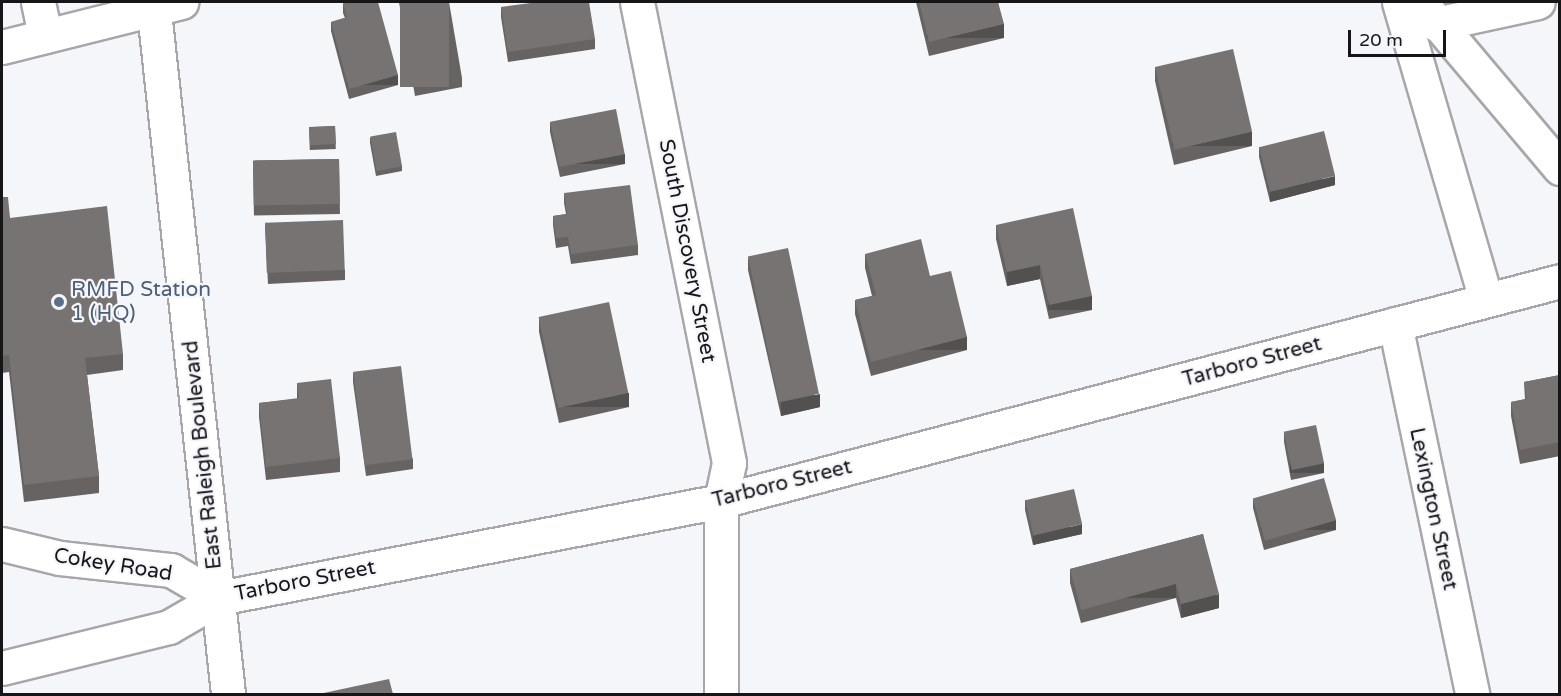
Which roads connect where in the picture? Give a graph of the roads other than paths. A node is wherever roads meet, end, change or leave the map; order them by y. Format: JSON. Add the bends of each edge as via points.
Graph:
{"nodes":[{"id":1,"x":38,"y":2,"type":"edge"},
{"id":2,"x":637,"y":2,"type":"edge"},
{"id":3,"x":1400,"y":2,"type":"edge"},
{"id":4,"x":1532,"y":3,"type":"edge"},
{"id":5,"x":162,"y":4,"type":"edge"},
{"id":6,"x":1428,"y":13,"type":"edge"},
{"id":7,"x":45,"y":36,"type":"junction"},
{"id":8,"x":2,"y":47,"type":"edge"},
{"id":9,"x":1560,"y":168,"type":"edge"},
{"id":10,"x":1560,"y":281,"type":"edge"},
{"id":11,"x":1486,"y":300,"type":"junction"},
{"id":12,"x":1395,"y":324,"type":"junction"},
{"id":13,"x":721,"y":501,"type":"junction"},
{"id":14,"x":2,"y":544,"type":"edge"},
{"id":15,"x":219,"y":598,"type":"junction"},
{"id":16,"x":2,"y":668,"type":"edge"},
{"id":17,"x":228,"y":694,"type":"edge"},
{"id":18,"x":721,"y":694,"type":"edge"},
{"id":19,"x":1472,"y":694,"type":"edge"}],
"edges":[{"from":1,"to":7,"type":"main road"},
{"from":2,"to":13,"type":"main road","name":"South Discovery Street","via":[[729,463]]},
{"from":3,"to":11,"type":"main road"},
{"from":4,"to":6,"type":"main road"},
{"from":5,"to":7,"type":"main road"},
{"from":5,"to":15,"type":"main road","name":"East Raleigh Boulevard"},
{"from":6,"to":9,"type":"main road"},
{"from":7,"to":8,"type":"main road"},
{"from":10,"to":11,"type":"main road","name":"Tarboro Street"},
{"from":11,"to":12,"type":"main road","name":"Tarboro Street"},
{"from":12,"to":13,"type":"main road","name":"Tarboro Street"},
{"from":12,"to":19,"type":"main road","name":"Lexington Street"},
{"from":13,"to":15,"type":"main road","name":"Tarboro Street"},
{"from":13,"to":18,"type":"main road","name":"South Discovery Street"},
{"from":14,"to":15,"type":"main road","name":"Cokey Road","via":[[60,558],[171,570]]},
{"from":15,"to":16,"type":"main road","name":"Tarboro Street","via":[[169,627]]},
{"from":15,"to":17,"type":"main road","name":"East Raleigh Boulevard"}]}
